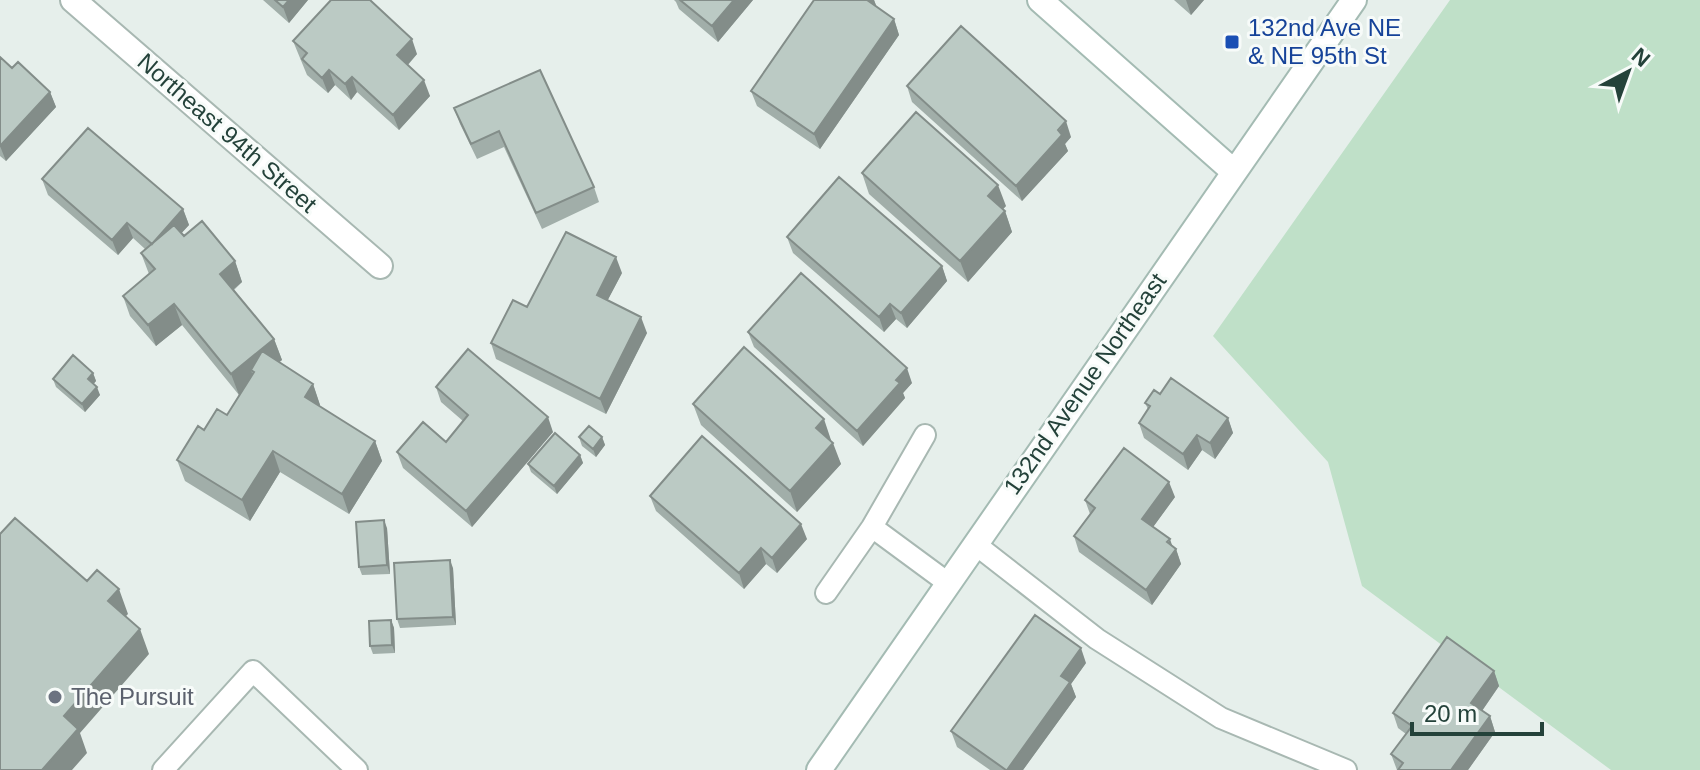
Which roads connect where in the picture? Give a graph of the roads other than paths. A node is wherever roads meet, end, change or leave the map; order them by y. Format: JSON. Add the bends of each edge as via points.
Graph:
{"nodes":[{"id":1,"x":73,"y":0,"type":"edge"},
{"id":2,"x":1040,"y":0,"type":"edge"},
{"id":3,"x":1354,"y":0,"type":"edge"},
{"id":4,"x":1233,"y":171,"type":"junction"},
{"id":5,"x":380,"y":266,"type":"dead end"},
{"id":6,"x":925,"y":435,"type":"dead end"},
{"id":7,"x":872,"y":527,"type":"junction"},
{"id":8,"x":975,"y":544,"type":"junction"},
{"id":9,"x":948,"y":583,"type":"junction"},
{"id":10,"x":826,"y":593,"type":"dead end"},
{"id":11,"x":163,"y":770,"type":"edge"},
{"id":12,"x":357,"y":770,"type":"edge"},
{"id":13,"x":819,"y":770,"type":"edge"},
{"id":14,"x":1346,"y":770,"type":"edge"}],
"edges":[{"from":1,"to":5,"type":"street","name":"Northeast 94th Street"},
{"from":2,"to":4,"type":"street"},
{"from":3,"to":4,"type":"street","name":"132nd Avenue Northeast"},
{"from":4,"to":8,"type":"street","name":"132nd Avenue Northeast"},
{"from":6,"to":7,"type":"lane"},
{"from":7,"to":9,"type":"lane"},
{"from":7,"to":10,"type":"lane"},
{"from":8,"to":9,"type":"street","name":"132nd Avenue Northeast"},
{"from":8,"to":14,"type":"lane","via":[[1097,639],[1221,718]]},
{"from":9,"to":13,"type":"street","name":"132nd Avenue Northeast"},
{"from":11,"to":12,"type":"lane","via":[[253,671]]}]}
